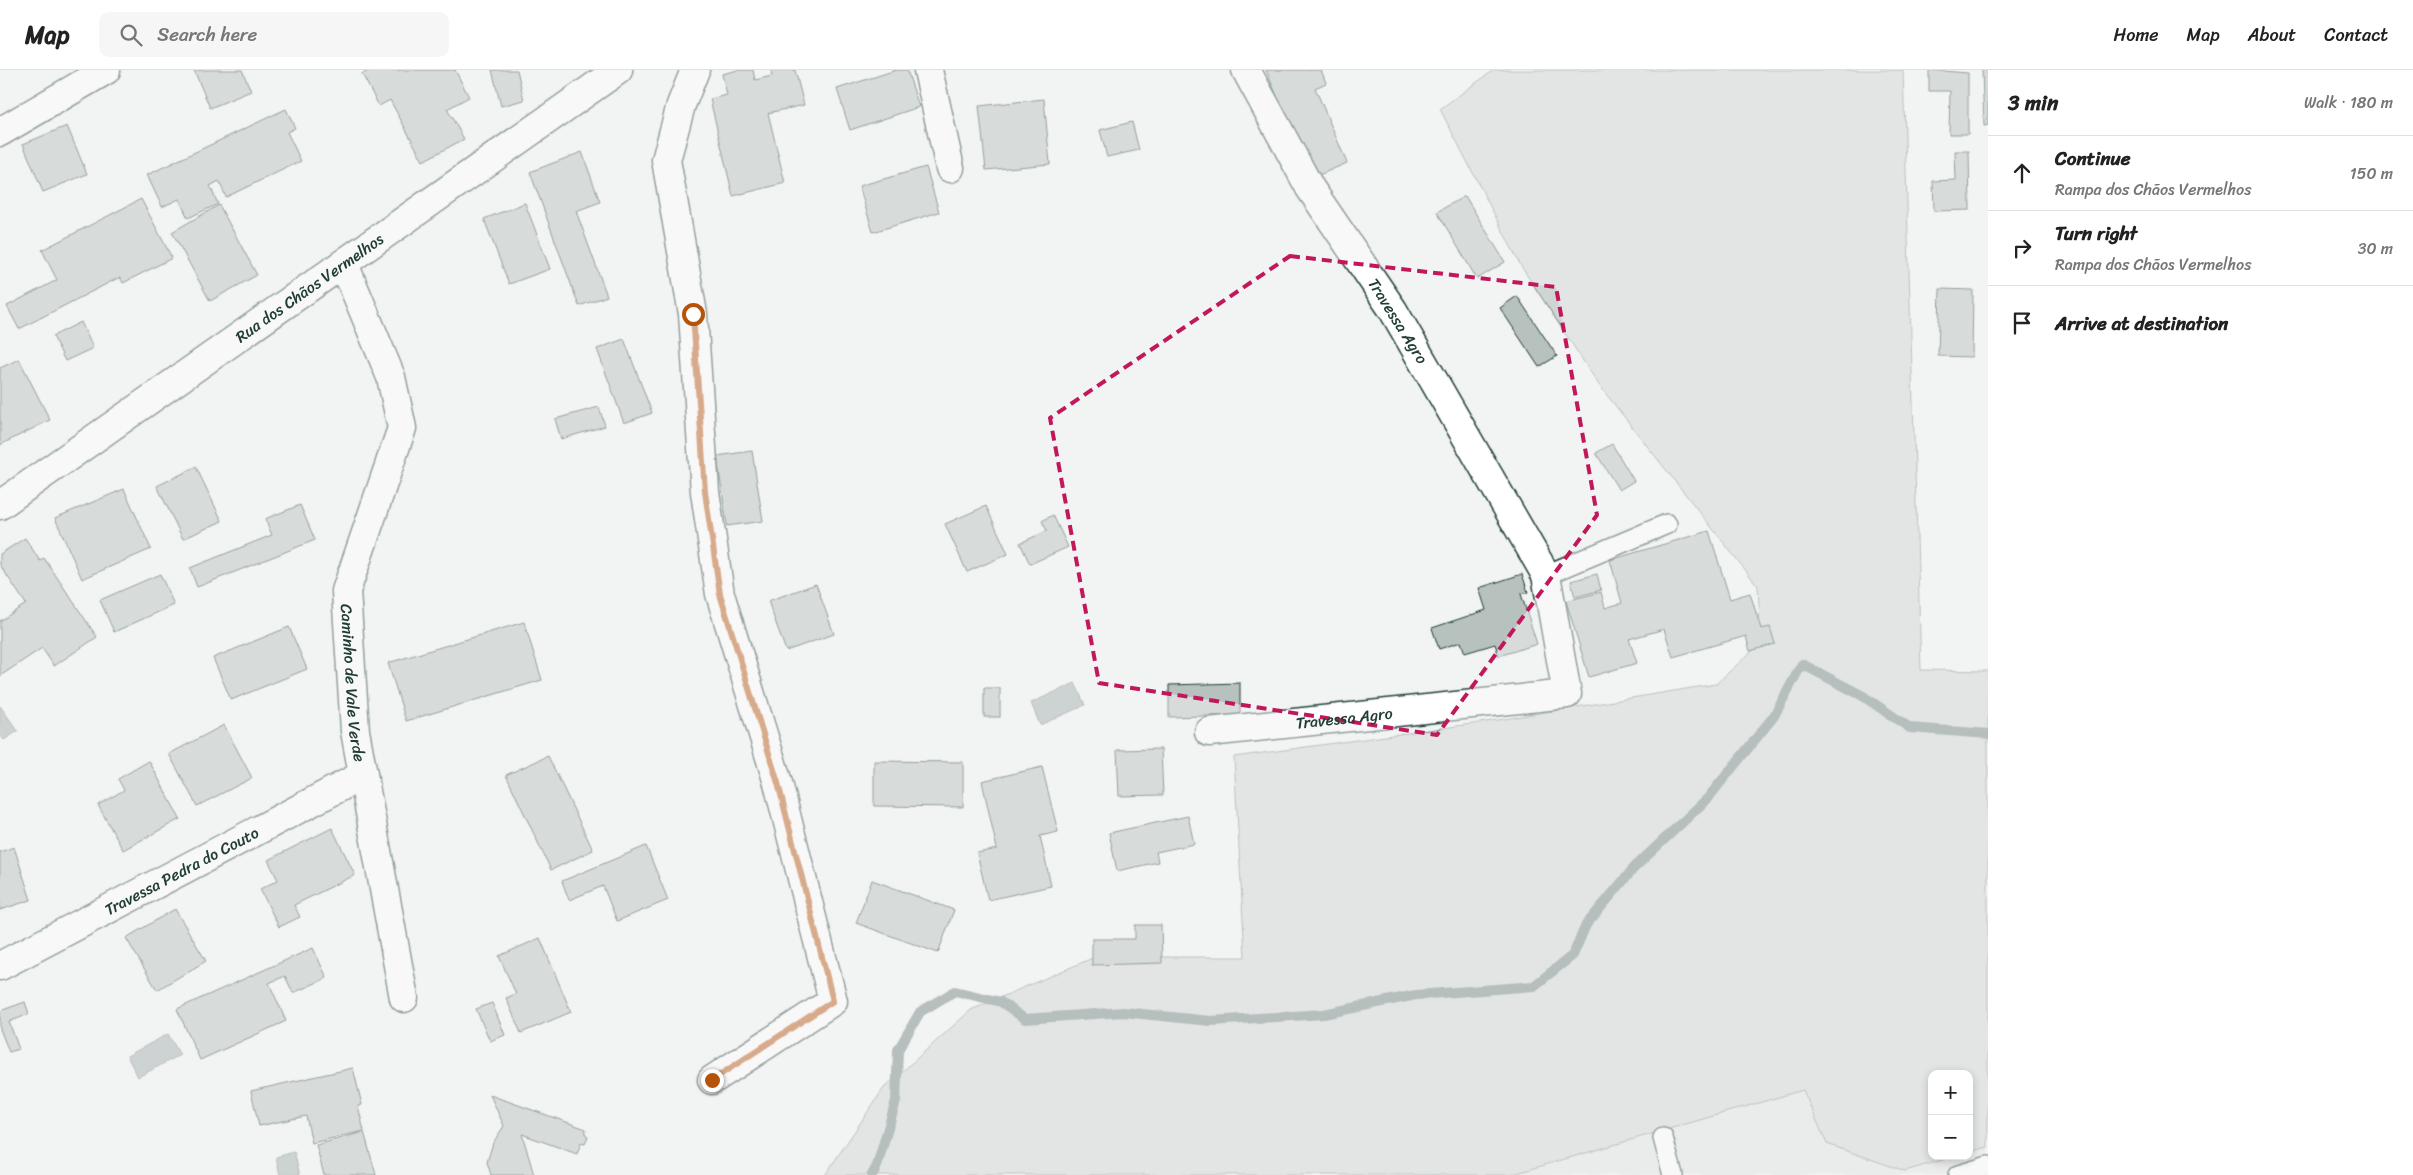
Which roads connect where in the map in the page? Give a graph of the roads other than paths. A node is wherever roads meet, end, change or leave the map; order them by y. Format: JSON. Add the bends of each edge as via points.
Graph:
{"nodes":[{"id":1,"x":106,"y":70,"type":"edge"},
{"id":2,"x":618,"y":70,"type":"edge"},
{"id":3,"x":695,"y":70,"type":"edge"},
{"id":4,"x":928,"y":70,"type":"edge"},
{"id":5,"x":1246,"y":70,"type":"edge"},
{"id":6,"x":0,"y":132,"type":"edge"},
{"id":7,"x":950,"y":168,"type":"dead end"},
{"id":8,"x":344,"y":264,"type":"junction"},
{"id":9,"x":0,"y":505,"type":"edge"},
{"id":10,"x":1667,"y":524,"type":"dead end"},
{"id":11,"x":1546,"y":575,"type":"junction"},
{"id":12,"x":1209,"y":732,"type":"dead end"},
{"id":13,"x":363,"y":775,"type":"junction"},
{"id":14,"x":0,"y":966,"type":"edge"},
{"id":15,"x":404,"y":998,"type":"dead end"},
{"id":16,"x":712,"y":1080,"type":"dead end"},
{"id":17,"x":1663,"y":1138,"type":"dead end"},
{"id":18,"x":1988,"y":1166,"type":"edge"},
{"id":19,"x":1673,"y":1175,"type":"edge"},
{"id":20,"x":1958,"y":1175,"type":"edge"}],
"edges":[{"from":1,"to":6,"type":"street"},
{"from":2,"to":8,"type":"street","name":"Rua dos Chãos Vermelhos"},
{"from":3,"to":16,"type":"street","via":[[680,105],[666,160],[693,314],[705,492],[720,594],[778,783],[833,1001]]},
{"from":4,"to":7,"type":"street"},
{"from":5,"to":11,"type":"street","name":"Travessa Agro","via":[[1310,188],[1393,310]]},
{"from":8,"to":9,"type":"street","name":"Rua dos Chãos Vermelhos"},
{"from":8,"to":13,"type":"street","name":"Caminho de Vale Verde","via":[[390,377],[402,428],[346,591],[355,731]]},
{"from":10,"to":11,"type":"lane"},
{"from":11,"to":12,"type":"street","name":"Travessa Agro","via":[[1568,694]]},
{"from":13,"to":14,"type":"street","name":"Travessa Pedra do Couto"},
{"from":13,"to":15,"type":"street","name":"Caminho de Vale Verde"},
{"from":17,"to":19,"type":"lane"},
{"from":18,"to":20,"type":"lane"}]}
